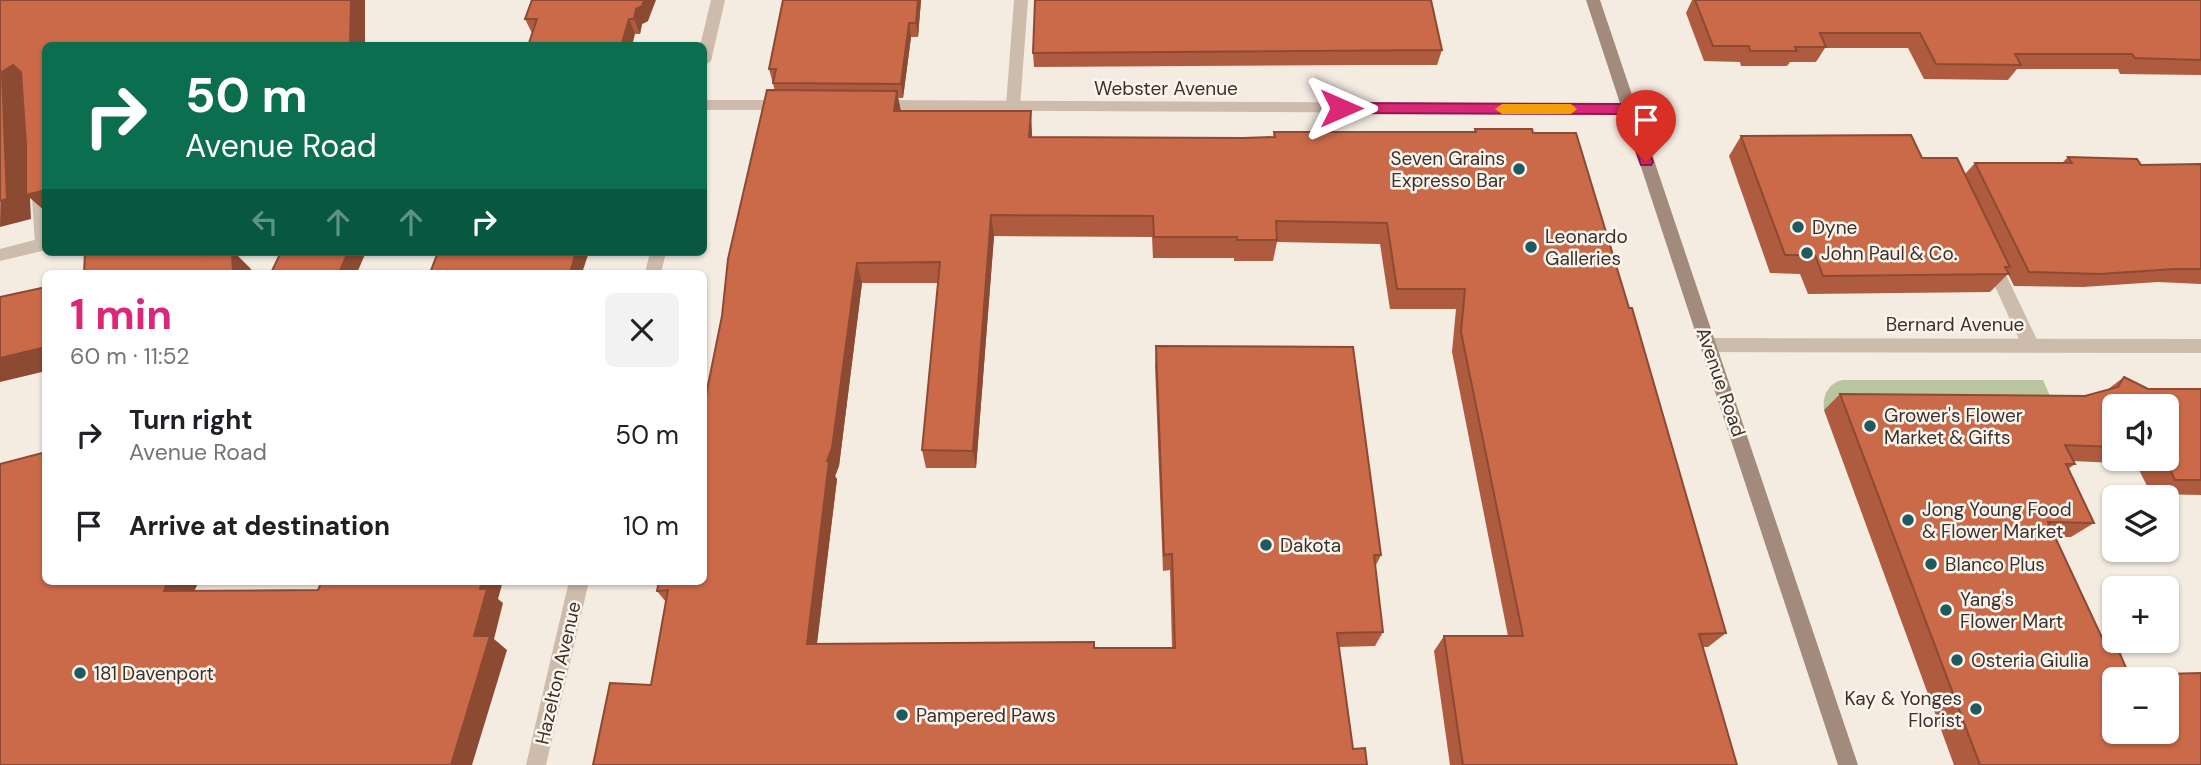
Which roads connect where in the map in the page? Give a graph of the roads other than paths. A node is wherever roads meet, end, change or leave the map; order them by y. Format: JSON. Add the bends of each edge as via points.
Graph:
{"nodes":[{"id":1,"x":718,"y":0,"type":"edge"},
{"id":2,"x":1021,"y":0,"type":"edge"},
{"id":3,"x":1593,"y":0,"type":"edge"},
{"id":4,"x":707,"y":48,"type":"edge"},
{"id":5,"x":707,"y":104,"type":"edge"},
{"id":6,"x":806,"y":105,"type":"edge"},
{"id":7,"x":861,"y":105,"type":"edge"},
{"id":8,"x":1013,"y":106,"type":"junction"},
{"id":9,"x":1628,"y":109,"type":"junction"},
{"id":10,"x":38,"y":171,"type":"edge"},
{"id":11,"x":42,"y":219,"type":"edge"},
{"id":12,"x":42,"y":244,"type":"edge"},
{"id":13,"x":1986,"y":251,"type":"edge"},
{"id":14,"x":0,"y":255,"type":"edge"},
{"id":15,"x":1709,"y":345,"type":"junction"},
{"id":16,"x":2031,"y":346,"type":"junction"},
{"id":17,"x":2201,"y":346,"type":"edge"},
{"id":18,"x":578,"y":585,"type":"edge"},
{"id":19,"x":536,"y":765,"type":"edge"},
{"id":20,"x":1848,"y":765,"type":"edge"}],
"edges":[{"from":1,"to":4,"type":"street"},
{"from":2,"to":8,"type":"street"},
{"from":3,"to":9,"type":"main road","name":"Avenue Road"},
{"from":5,"to":6,"type":"street"},
{"from":7,"to":8,"type":"street","name":"Webster Avenue"},
{"from":8,"to":9,"type":"street","name":"Webster Avenue"},
{"from":9,"to":15,"type":"main road","name":"Avenue Road"},
{"from":10,"to":11,"type":"street"},
{"from":12,"to":14,"type":"street"},
{"from":13,"to":16,"type":"street"},
{"from":15,"to":16,"type":"street","name":"Bernard Avenue"},
{"from":15,"to":20,"type":"main road","name":"Avenue Road"},
{"from":16,"to":17,"type":"street","name":"Bernard Avenue"},
{"from":18,"to":19,"type":"street","name":"Hazelton Avenue"}]}
